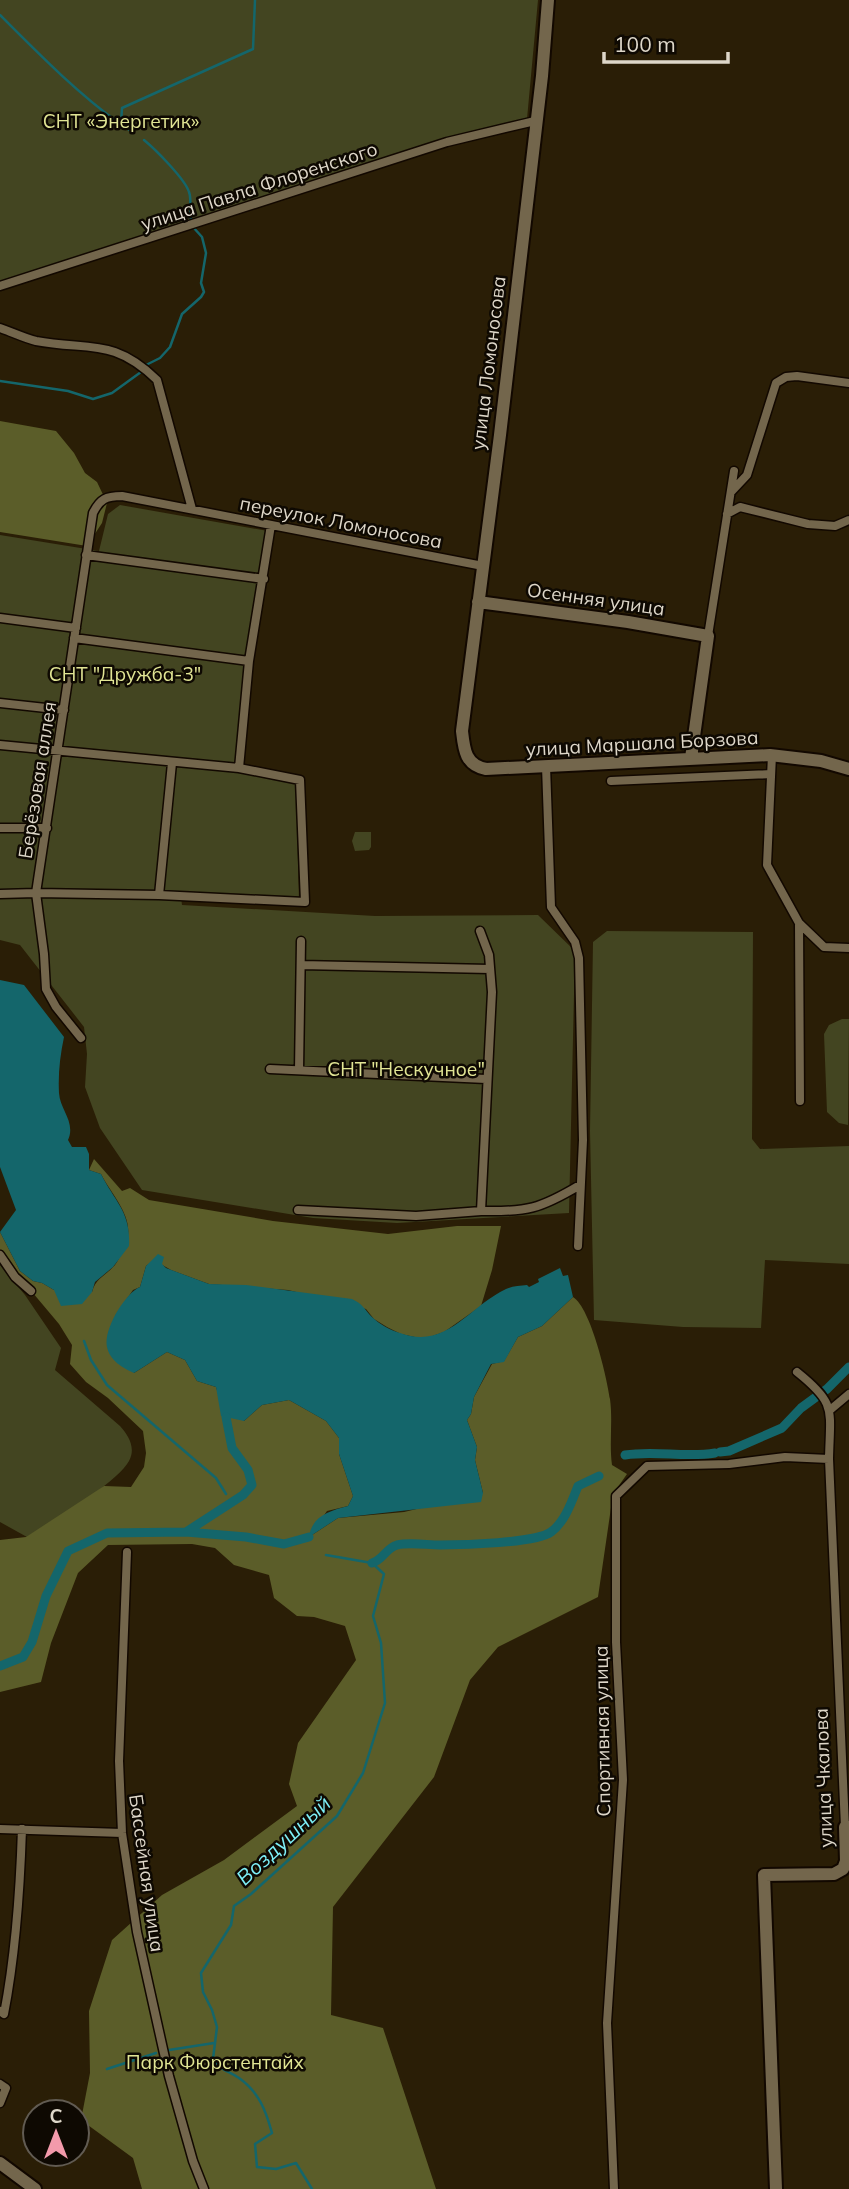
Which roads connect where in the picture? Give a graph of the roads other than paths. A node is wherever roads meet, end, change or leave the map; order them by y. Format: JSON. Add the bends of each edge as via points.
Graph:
{"nodes":[{"id":1,"x":548,"y":0,"type":"edge"},
{"id":2,"x":533,"y":121,"type":"junction"},
{"id":3,"x":0,"y":286,"type":"edge"},
{"id":4,"x":0,"y":328,"type":"edge"},
{"id":5,"x":849,"y":383,"type":"edge"},
{"id":6,"x":734,"y":471,"type":"dead end"},
{"id":7,"x":731,"y":492,"type":"junction"},
{"id":8,"x":192,"y":509,"type":"junction"},
{"id":9,"x":727,"y":514,"type":"junction"},
{"id":10,"x":849,"y":520,"type":"edge"},
{"id":11,"x":271,"y":525,"type":"junction"},
{"id":12,"x":86,"y":555,"type":"junction"},
{"id":13,"x":484,"y":566,"type":"junction"},
{"id":14,"x":264,"y":579,"type":"junction"},
{"id":15,"x":478,"y":601,"type":"junction"},
{"id":16,"x":0,"y":618,"type":"edge"},
{"id":17,"x":76,"y":628,"type":"junction"},
{"id":18,"x":708,"y":636,"type":"junction"},
{"id":19,"x":74,"y":638,"type":"junction"},
{"id":20,"x":249,"y":661,"type":"junction"},
{"id":21,"x":0,"y":703,"type":"edge"},
{"id":22,"x":64,"y":710,"type":"junction"},
{"id":23,"x":462,"y":731,"type":"joint"},
{"id":24,"x":0,"y":746,"type":"edge"},
{"id":25,"x":58,"y":752,"type":"junction"},
{"id":26,"x":772,"y":755,"type":"junction"},
{"id":27,"x":691,"y":758,"type":"junction"},
{"id":28,"x":172,"y":763,"type":"junction"},
{"id":29,"x":546,"y":766,"type":"junction"},
{"id":30,"x":239,"y":768,"type":"junction"},
{"id":31,"x":849,"y":769,"type":"edge"},
{"id":32,"x":771,"y":774,"type":"junction"},
{"id":33,"x":611,"y":781,"type":"dead end"},
{"id":34,"x":0,"y":828,"type":"edge"},
{"id":35,"x":47,"y":828,"type":"junction"},
{"id":36,"x":0,"y":894,"type":"edge"},
{"id":37,"x":36,"y":894,"type":"junction"},
{"id":38,"x":159,"y":895,"type":"junction"},
{"id":39,"x":799,"y":923,"type":"junction"},
{"id":40,"x":480,"y":931,"type":"dead end"},
{"id":41,"x":302,"y":941,"type":"dead end"},
{"id":42,"x":849,"y":948,"type":"edge"},
{"id":43,"x":301,"y":965,"type":"junction"},
{"id":44,"x":490,"y":969,"type":"junction"},
{"id":45,"x":81,"y":1038,"type":"dead end"},
{"id":46,"x":270,"y":1069,"type":"dead end"},
{"id":47,"x":299,"y":1070,"type":"junction"},
{"id":48,"x":486,"y":1079,"type":"junction"},
{"id":49,"x":800,"y":1101,"type":"dead end"},
{"id":50,"x":580,"y":1185,"type":"junction"},
{"id":51,"x":298,"y":1210,"type":"dead end"},
{"id":52,"x":481,"y":1211,"type":"junction"},
{"id":53,"x":578,"y":1246,"type":"dead end"},
{"id":54,"x":0,"y":1255,"type":"edge"},
{"id":55,"x":31,"y":1291,"type":"dead end"},
{"id":56,"x":797,"y":1371,"type":"dead end"},
{"id":57,"x":849,"y":1394,"type":"edge"},
{"id":58,"x":830,"y":1410,"type":"junction"},
{"id":59,"x":829,"y":1458,"type":"junction"},
{"id":60,"x":127,"y":1552,"type":"dead end"},
{"id":61,"x":847,"y":1827,"type":"edge"},
{"id":62,"x":0,"y":1829,"type":"edge"},
{"id":63,"x":22,"y":1829,"type":"junction"},
{"id":64,"x":122,"y":1833,"type":"junction"},
{"id":65,"x":0,"y":2011,"type":"edge"},
{"id":66,"x":0,"y":2084,"type":"edge"},
{"id":67,"x":0,"y":2103,"type":"edge"},
{"id":68,"x":0,"y":2163,"type":"edge"},
{"id":69,"x":35,"y":2189,"type":"edge"},
{"id":70,"x":204,"y":2189,"type":"edge"},
{"id":71,"x":614,"y":2189,"type":"edge"},
{"id":72,"x":775,"y":2189,"type":"edge"}],
"edges":[{"from":1,"to":2,"type":"main road","name":"улица Ломоносова"},
{"from":2,"to":3,"type":"street","name":"улица Павла Флоренского","via":[[447,142]]},
{"from":2,"to":13,"type":"main road","name":"улица Ломоносова"},
{"from":4,"to":8,"type":"street","via":[[35,341],[108,348],[131,358],[152,375]]},
{"from":5,"to":7,"type":"street","via":[[797,376],[776,383],[747,475]]},
{"from":6,"to":7,"type":"street"},
{"from":7,"to":9,"type":"street"},
{"from":8,"to":11,"type":"street","name":"переулок Ломоносова"},
{"from":8,"to":12,"type":"street","name":"Берёзовая аллея","via":[[110,496],[99,501],[93,513]]},
{"from":9,"to":10,"type":"street","via":[[740,508],[835,526]]},
{"from":9,"to":18,"type":"street"},
{"from":11,"to":13,"type":"street","name":"переулок Ломоносова"},
{"from":11,"to":14,"type":"street"},
{"from":12,"to":14,"type":"street"},
{"from":12,"to":17,"type":"street","name":"Берёзовая аллея"},
{"from":13,"to":15,"type":"main road","name":"улица Ломоносова"},
{"from":14,"to":20,"type":"street"},
{"from":15,"to":18,"type":"main road","name":"Осенняя улица"},
{"from":15,"to":23,"type":"main road","name":"улица Ломоносова"},
{"from":16,"to":17,"type":"street"},
{"from":17,"to":19,"type":"street","name":"Берёзовая аллея"},
{"from":18,"to":27,"type":"main road"},
{"from":19,"to":20,"type":"street"},
{"from":19,"to":22,"type":"street","name":"Берёзовая аллея"},
{"from":20,"to":30,"type":"street"},
{"from":21,"to":22,"type":"street"},
{"from":22,"to":25,"type":"street","name":"Берёзовая аллея"},
{"from":23,"to":29,"type":"main road","name":"улица Маршала Борзова","via":[[464,753],[478,768]]},
{"from":24,"to":25,"type":"street"},
{"from":25,"to":28,"type":"street"},
{"from":25,"to":35,"type":"street","name":"Берёзовая аллея"},
{"from":26,"to":27,"type":"main road","name":"улица Маршала Борзова"},
{"from":26,"to":31,"type":"main road","name":"улица Маршала Борзова"},
{"from":26,"to":32,"type":"street"},
{"from":27,"to":29,"type":"main road","name":"улица Маршала Борзова"},
{"from":28,"to":30,"type":"street"},
{"from":28,"to":38,"type":"street"},
{"from":29,"to":50,"type":"street","via":[[551,907],[575,942],[579,958]]},
{"from":30,"to":38,"type":"street","via":[[300,780],[305,902]]},
{"from":32,"to":33,"type":"street"},
{"from":32,"to":39,"type":"street","via":[[767,865]]},
{"from":34,"to":35,"type":"street"},
{"from":35,"to":37,"type":"street","name":"Берёзовая аллея"},
{"from":36,"to":37,"type":"street"},
{"from":37,"to":38,"type":"street"},
{"from":37,"to":45,"type":"street","name":"Берёзовая аллея","via":[[46,989]]},
{"from":39,"to":42,"type":"street","via":[[824,947]]},
{"from":39,"to":49,"type":"street"},
{"from":40,"to":44,"type":"street"},
{"from":41,"to":43,"type":"street"},
{"from":43,"to":44,"type":"street"},
{"from":43,"to":47,"type":"street"},
{"from":44,"to":48,"type":"street"},
{"from":46,"to":47,"type":"street"},
{"from":47,"to":48,"type":"street"},
{"from":48,"to":52,"type":"street"},
{"from":50,"to":52,"type":"street","via":[[549,1204],[517,1212]]},
{"from":50,"to":53,"type":"street"},
{"from":51,"to":52,"type":"street","via":[[416,1216]]},
{"from":54,"to":55,"type":"street"},
{"from":56,"to":58,"type":"street","via":[[822,1393]]},
{"from":57,"to":58,"type":"street"},
{"from":58,"to":59,"type":"street","name":"улица Чкалова"},
{"from":59,"to":61,"type":"street","name":"улица Чкалова"},
{"from":59,"to":71,"type":"street","name":"Спортивная улица","via":[[647,1466],[616,1496],[616,1642],[623,1780],[607,2023]]},
{"from":60,"to":64,"type":"street","name":"Бассейная улица","via":[[119,1761]]},
{"from":61,"to":72,"type":"main road","name":"улица Чкалова","via":[[843,1869],[834,1874],[764,1875]]},
{"from":62,"to":63,"type":"street"},
{"from":63,"to":64,"type":"street"},
{"from":63,"to":65,"type":"street","via":[[13,1965],[4,2014]]},
{"from":64,"to":70,"type":"street","name":"Бассейная улица","via":[[136,1932],[169,2076]]},
{"from":66,"to":67,"type":"street","via":[[6,2088]]},
{"from":68,"to":69,"type":"main road"}]}
